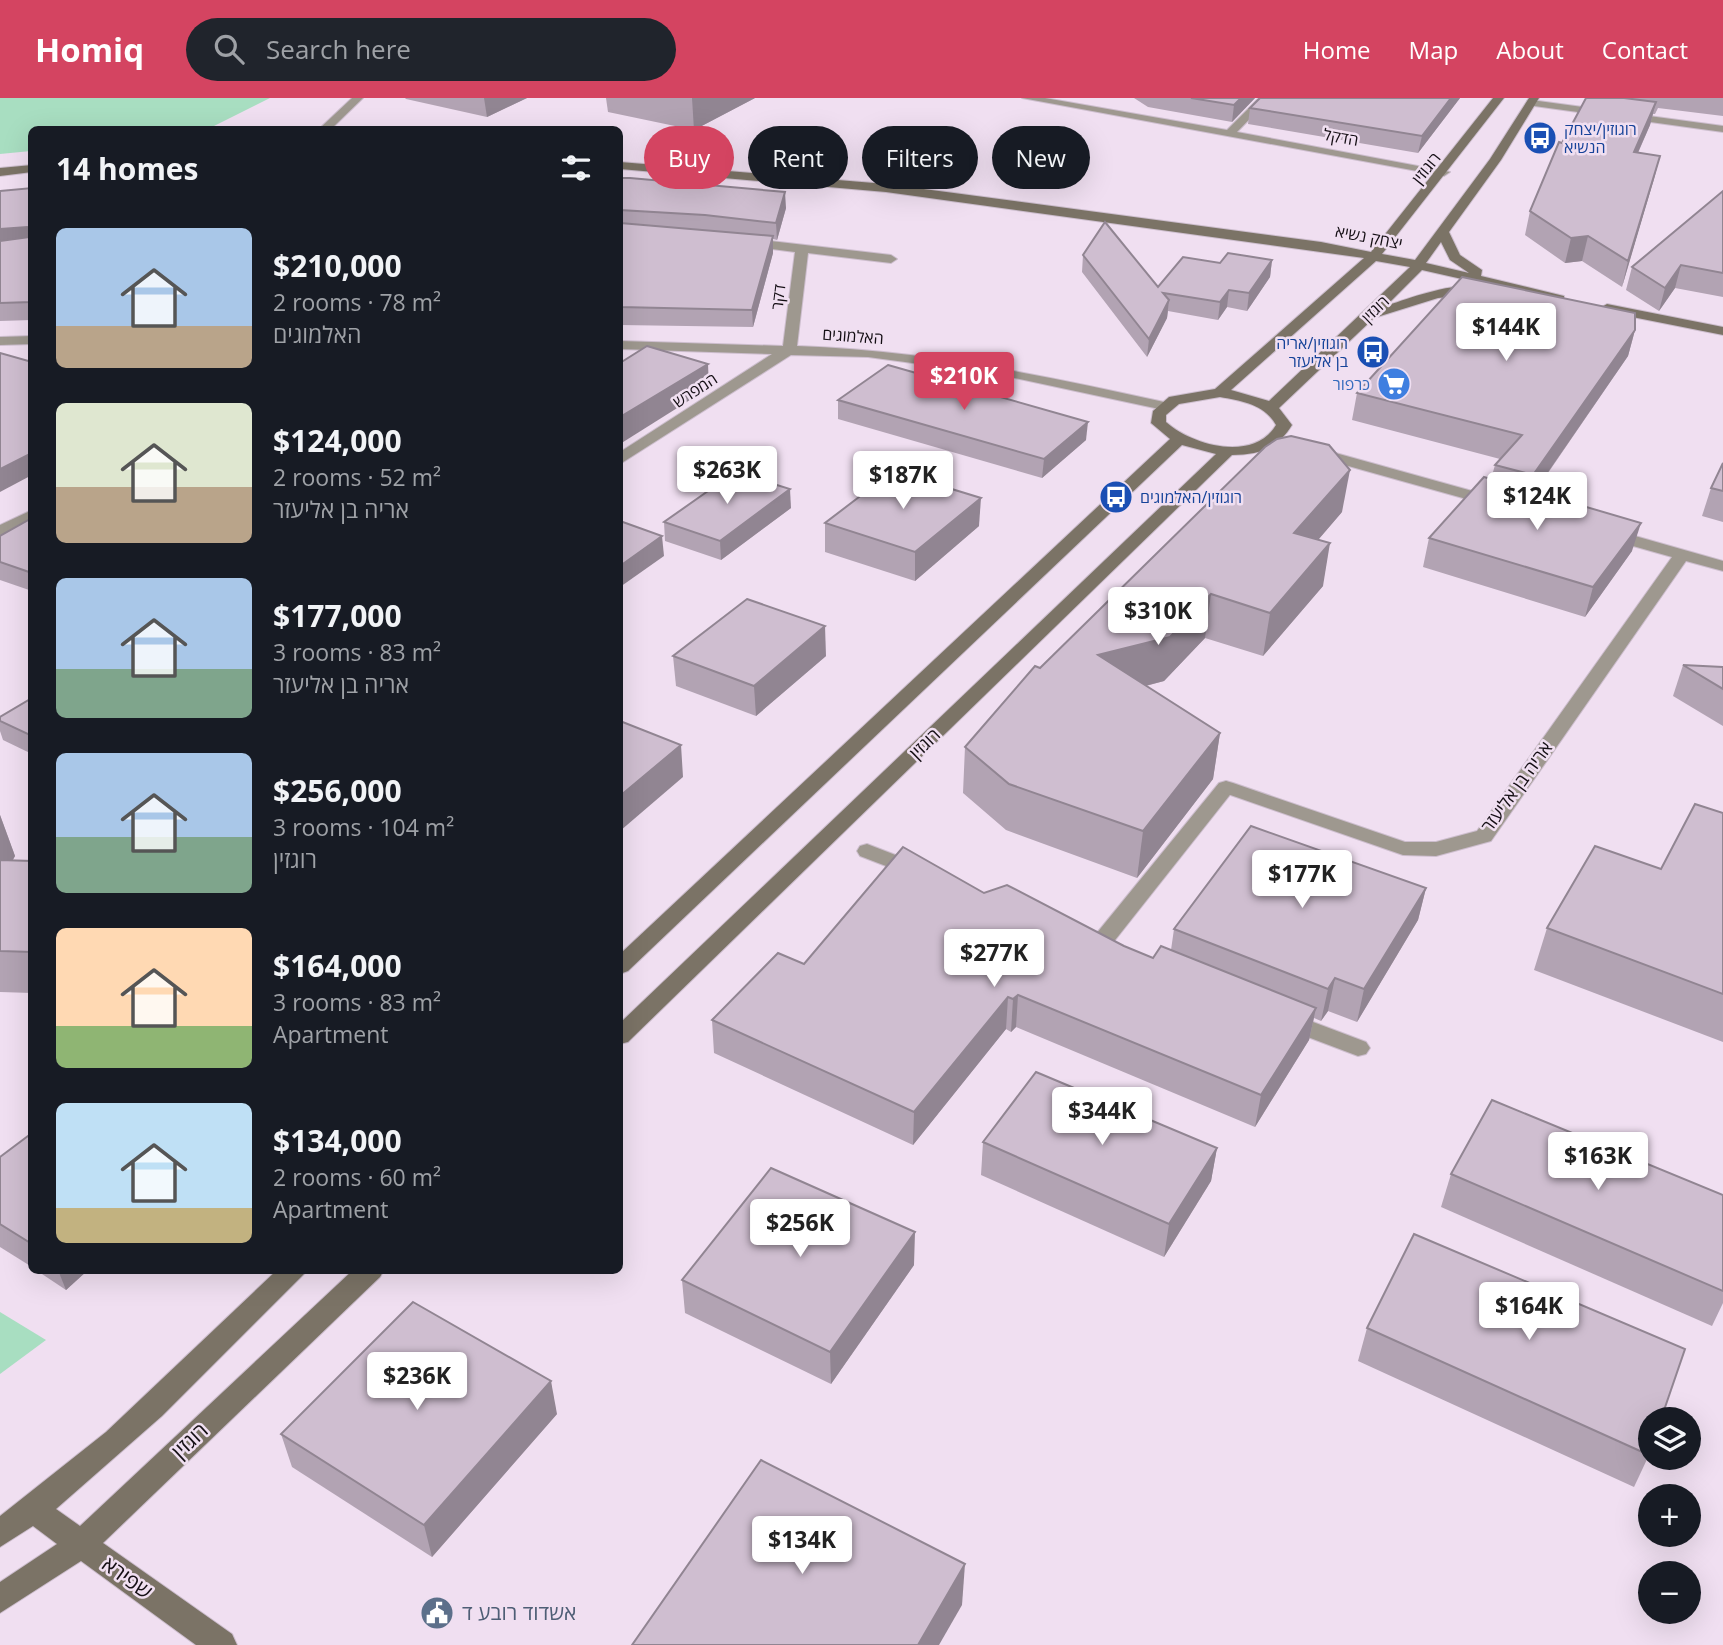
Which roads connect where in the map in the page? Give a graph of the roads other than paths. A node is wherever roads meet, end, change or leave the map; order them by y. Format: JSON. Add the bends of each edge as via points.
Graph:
{"nodes":[{"id":1,"x":358,"y":98,"type":"edge"},
{"id":2,"x":1027,"y":98,"type":"edge"},
{"id":3,"x":1265,"y":98,"type":"edge"},
{"id":4,"x":1499,"y":98,"type":"edge"},
{"id":5,"x":1533,"y":100,"type":"edge"},
{"id":6,"x":1068,"y":101,"type":"edge"},
{"id":7,"x":327,"y":126,"type":"edge"},
{"id":8,"x":1723,"y":129,"type":"edge"},
{"id":9,"x":1230,"y":134,"type":"junction"},
{"id":10,"x":623,"y":165,"type":"edge"},
{"id":11,"x":28,"y":168,"type":"edge"},
{"id":12,"x":0,"y":171,"type":"edge"},
{"id":13,"x":1444,"y":172,"type":"junction"},
{"id":14,"x":1443,"y":233,"type":"junction"},
{"id":15,"x":733,"y":241,"type":"edge"},
{"id":16,"x":802,"y":248,"type":"junction"},
{"id":17,"x":891,"y":259,"type":"dead end"},
{"id":18,"x":1370,"y":261,"type":"junction"},
{"id":19,"x":1415,"y":270,"type":"junction"},
{"id":20,"x":1490,"y":286,"type":"junction"},
{"id":21,"x":1563,"y":300,"type":"edge"},
{"id":22,"x":1595,"y":306,"type":"edge"},
{"id":23,"x":1369,"y":315,"type":"junction"},
{"id":24,"x":1723,"y":331,"type":"edge"},
{"id":25,"x":28,"y":340,"type":"edge"},
{"id":26,"x":0,"y":341,"type":"edge"},
{"id":27,"x":623,"y":345,"type":"edge"},
{"id":28,"x":790,"y":349,"type":"junction"},
{"id":29,"x":1220,"y":393,"type":"junction"},
{"id":30,"x":1164,"y":406,"type":"junction"},
{"id":31,"x":1271,"y":408,"type":"junction"},
{"id":32,"x":1178,"y":440,"type":"junction"},
{"id":33,"x":1287,"y":444,"type":"junction"},
{"id":34,"x":1228,"y":451,"type":"junction"},
{"id":35,"x":623,"y":457,"type":"edge"},
{"id":36,"x":1511,"y":507,"type":"edge"},
{"id":37,"x":28,"y":517,"type":"edge"},
{"id":38,"x":1590,"y":529,"type":"edge"},
{"id":39,"x":0,"y":532,"type":"edge"},
{"id":40,"x":1682,"y":554,"type":"junction"},
{"id":41,"x":1723,"y":566,"type":"edge"},
{"id":42,"x":867,"y":850,"type":"dead end"},
{"id":43,"x":932,"y":877,"type":"edge"},
{"id":44,"x":1074,"y":934,"type":"edge"},
{"id":45,"x":1100,"y":944,"type":"junction"},
{"id":46,"x":1126,"y":955,"type":"edge"},
{"id":47,"x":623,"y":963,"type":"edge"},
{"id":48,"x":1268,"y":1012,"type":"edge"},
{"id":49,"x":623,"y":1032,"type":"edge"},
{"id":50,"x":1358,"y":1048,"type":"dead end"},
{"id":51,"x":291,"y":1274,"type":"edge"},
{"id":52,"x":367,"y":1274,"type":"edge"},
{"id":53,"x":34,"y":1510,"type":"junction"},
{"id":54,"x":0,"y":1533,"type":"edge"},
{"id":55,"x":81,"y":1544,"type":"junction"},
{"id":56,"x":0,"y":1599,"type":"edge"},
{"id":57,"x":221,"y":1645,"type":"edge"}],
"edges":[{"from":1,"to":7,"type":"street"},
{"from":2,"to":6,"type":"street","name":"הדקל"},
{"from":3,"to":9,"type":"street"},
{"from":4,"to":13,"type":"street","name":"רוגוזין"},
{"from":5,"to":8,"type":"street"},
{"from":5,"to":14,"type":"street"},
{"from":6,"to":9,"type":"street","name":"הדקל"},
{"from":9,"to":13,"type":"street","name":"הדקל"},
{"from":10,"to":18,"type":"street","name":"יצחק נשיא","via":[[886,188],[1172,227]]},
{"from":11,"to":12,"type":"street"},
{"from":13,"to":18,"type":"street","name":"רוגוזין"},
{"from":14,"to":19,"type":"street","name":"רוגזין"},
{"from":14,"to":20,"type":"street","via":[[1463,264]]},
{"from":15,"to":16,"type":"street"},
{"from":16,"to":17,"type":"street"},
{"from":16,"to":28,"type":"street","name":"דקר"},
{"from":18,"to":19,"type":"street","name":"יצחק נשיא"},
{"from":18,"to":29,"type":"street"},
{"from":19,"to":20,"type":"street","name":"יצחק נשיא"},
{"from":19,"to":23,"type":"street","name":"רוגזין"},
{"from":20,"to":21,"type":"street","name":"יצחק נשיא"},
{"from":20,"to":23,"type":"street","via":[[1429,296]]},
{"from":22,"to":24,"type":"street"},
{"from":23,"to":31,"type":"street","name":"רוגזין"},
{"from":25,"to":26,"type":"street"},
{"from":27,"to":28,"type":"street","name":"האלמוגים"},
{"from":28,"to":30,"type":"street","name":"האלמוגים","via":[[868,353],[1001,371]]},
{"from":28,"to":35,"type":"street","name":"המפרש"},
{"from":29,"to":30,"type":"street","via":[[1187,396]]},
{"from":29,"to":31,"type":"street"},
{"from":30,"to":32,"type":"street","via":[[1159,423]]},
{"from":31,"to":33,"type":"street","via":[[1284,425],[1281,433]]},
{"from":32,"to":34,"type":"street"},
{"from":32,"to":47,"type":"street"},
{"from":33,"to":34,"type":"street"},
{"from":33,"to":36,"type":"street"},
{"from":34,"to":49,"type":"street","name":"רוגזין"},
{"from":37,"to":39,"type":"street"},
{"from":38,"to":40,"type":"street"},
{"from":40,"to":41,"type":"street"},
{"from":40,"to":45,"type":"street","name":"אריה בן אליעזר","via":[[1484,836],[1436,849],[1403,848],[1226,787]]},
{"from":42,"to":43,"type":"street"},
{"from":44,"to":45,"type":"street"},
{"from":45,"to":46,"type":"street"},
{"from":48,"to":50,"type":"street"},
{"from":51,"to":53,"type":"street"},
{"from":52,"to":55,"type":"street","name":"רוגזין"},
{"from":53,"to":54,"type":"street"},
{"from":53,"to":55,"type":"street","name":"שפירא"},
{"from":55,"to":56,"type":"street","name":"רוגזין"},
{"from":55,"to":57,"type":"street","name":"שפירא"}]}
